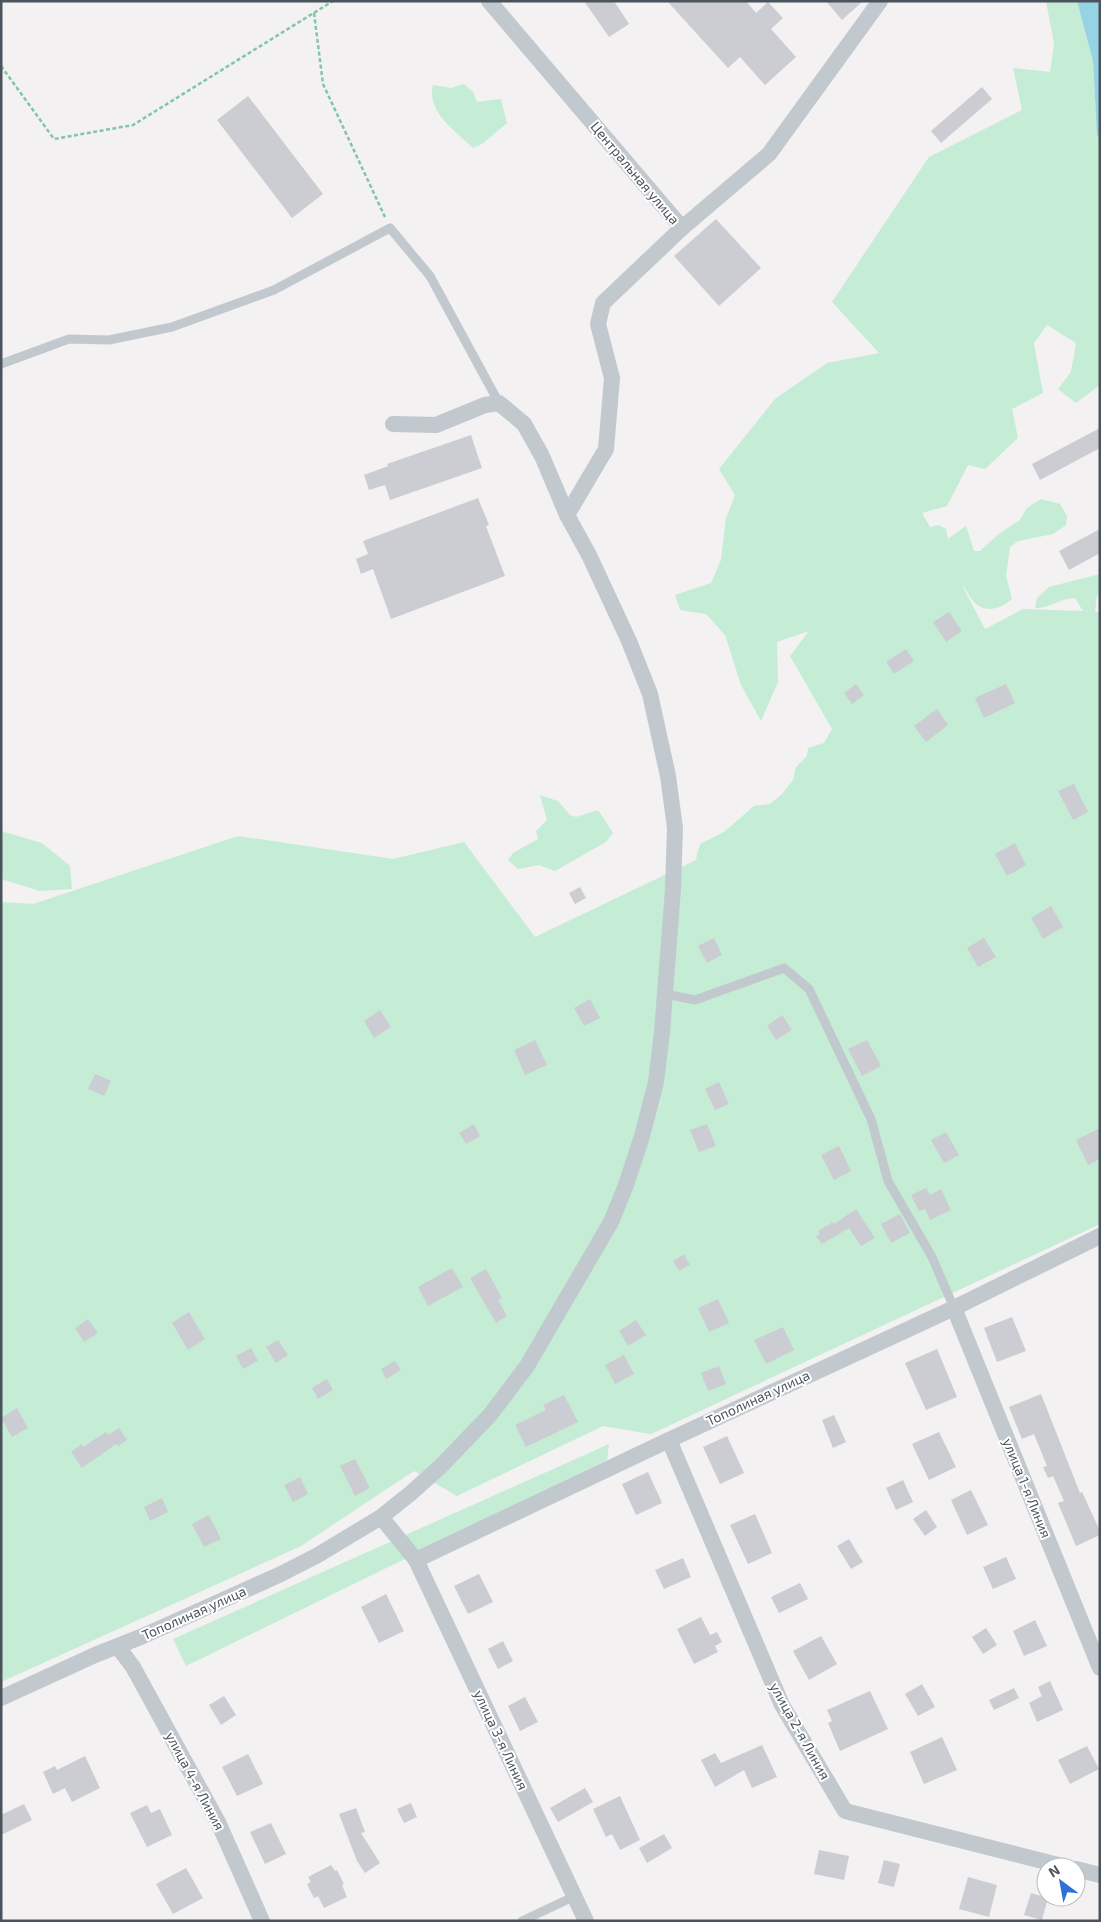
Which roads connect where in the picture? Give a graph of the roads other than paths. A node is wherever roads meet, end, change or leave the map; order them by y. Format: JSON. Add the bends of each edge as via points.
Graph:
{"nodes":[{"id":1,"x":490,"y":1,"type":"edge"},
{"id":2,"x":880,"y":1,"type":"edge"},
{"id":3,"x":682,"y":228,"type":"junction"},
{"id":4,"x":1,"y":364,"type":"edge"},
{"id":5,"x":499,"y":403,"type":"junction"},
{"id":6,"x":393,"y":424,"type":"dead end"},
{"id":7,"x":567,"y":515,"type":"junction"},
{"id":8,"x":666,"y":994,"type":"junction"},
{"id":9,"x":1100,"y":1236,"type":"edge"},
{"id":10,"x":954,"y":1308,"type":"junction"},
{"id":11,"x":669,"y":1440,"type":"junction"},
{"id":12,"x":381,"y":1517,"type":"junction"},
{"id":13,"x":416,"y":1560,"type":"junction"},
{"id":14,"x":118,"y":1647,"type":"junction"},
{"id":15,"x":1100,"y":1668,"type":"edge"},
{"id":16,"x":1,"y":1698,"type":"edge"},
{"id":17,"x":1036,"y":1859,"type":"edge"},
{"id":18,"x":1086,"y":1872,"type":"edge"},
{"id":19,"x":1100,"y":1876,"type":"edge"},
{"id":20,"x":575,"y":1896,"type":"junction"},
{"id":21,"x":262,"y":1921,"type":"edge"},
{"id":22,"x":522,"y":1921,"type":"edge"},
{"id":23,"x":586,"y":1921,"type":"edge"}],
"edges":[{"from":1,"to":3,"type":"street","name":"Центральная улица"},
{"from":2,"to":3,"type":"street","name":"Центральная улица","via":[[769,154]]},
{"from":3,"to":7,"type":"street","via":[[603,304],[598,324],[612,378],[606,449]]},
{"from":4,"to":5,"type":"lane","via":[[69,339],[109,340],[172,327],[274,290],[390,228],[430,276]]},
{"from":5,"to":6,"type":"street","via":[[485,405],[436,425]]},
{"from":5,"to":7,"type":"street","name":"Тополиная улица","via":[[524,424],[542,456]]},
{"from":7,"to":8,"type":"street","name":"Тополиная улица","via":[[629,641],[650,694],[668,776],[675,828]]},
{"from":8,"to":10,"type":"lane","via":[[695,1000],[784,968],[809,988],[871,1119],[888,1181],[932,1257]]},
{"from":8,"to":12,"type":"street","name":"Тополиная улица","via":[[656,1082],[626,1186],[611,1222],[527,1366],[490,1415],[441,1466]]},
{"from":9,"to":10,"type":"street","name":"Тополиная улица"},
{"from":10,"to":11,"type":"street","name":"Тополиная улица"},
{"from":10,"to":15,"type":"street","name":"улица 1-я Линия"},
{"from":11,"to":13,"type":"street","name":"Тополиная улица"},
{"from":11,"to":17,"type":"street","name":"улица 2-я Линия","via":[[782,1705],[844,1811]]},
{"from":12,"to":13,"type":"street","name":"улица 3-я Линия"},
{"from":12,"to":14,"type":"street","name":"Тополиная улица","via":[[281,1574]]},
{"from":13,"to":20,"type":"street","name":"улица 3-я Линия"},
{"from":14,"to":16,"type":"street","name":"Тополиная улица"},
{"from":14,"to":21,"type":"street","name":"улица 4-я Линия","via":[[133,1667],[218,1822]]},
{"from":18,"to":19,"type":"street"},
{"from":20,"to":22,"type":"lane"},
{"from":20,"to":23,"type":"street","name":"улица 3-я Линия"}]}
